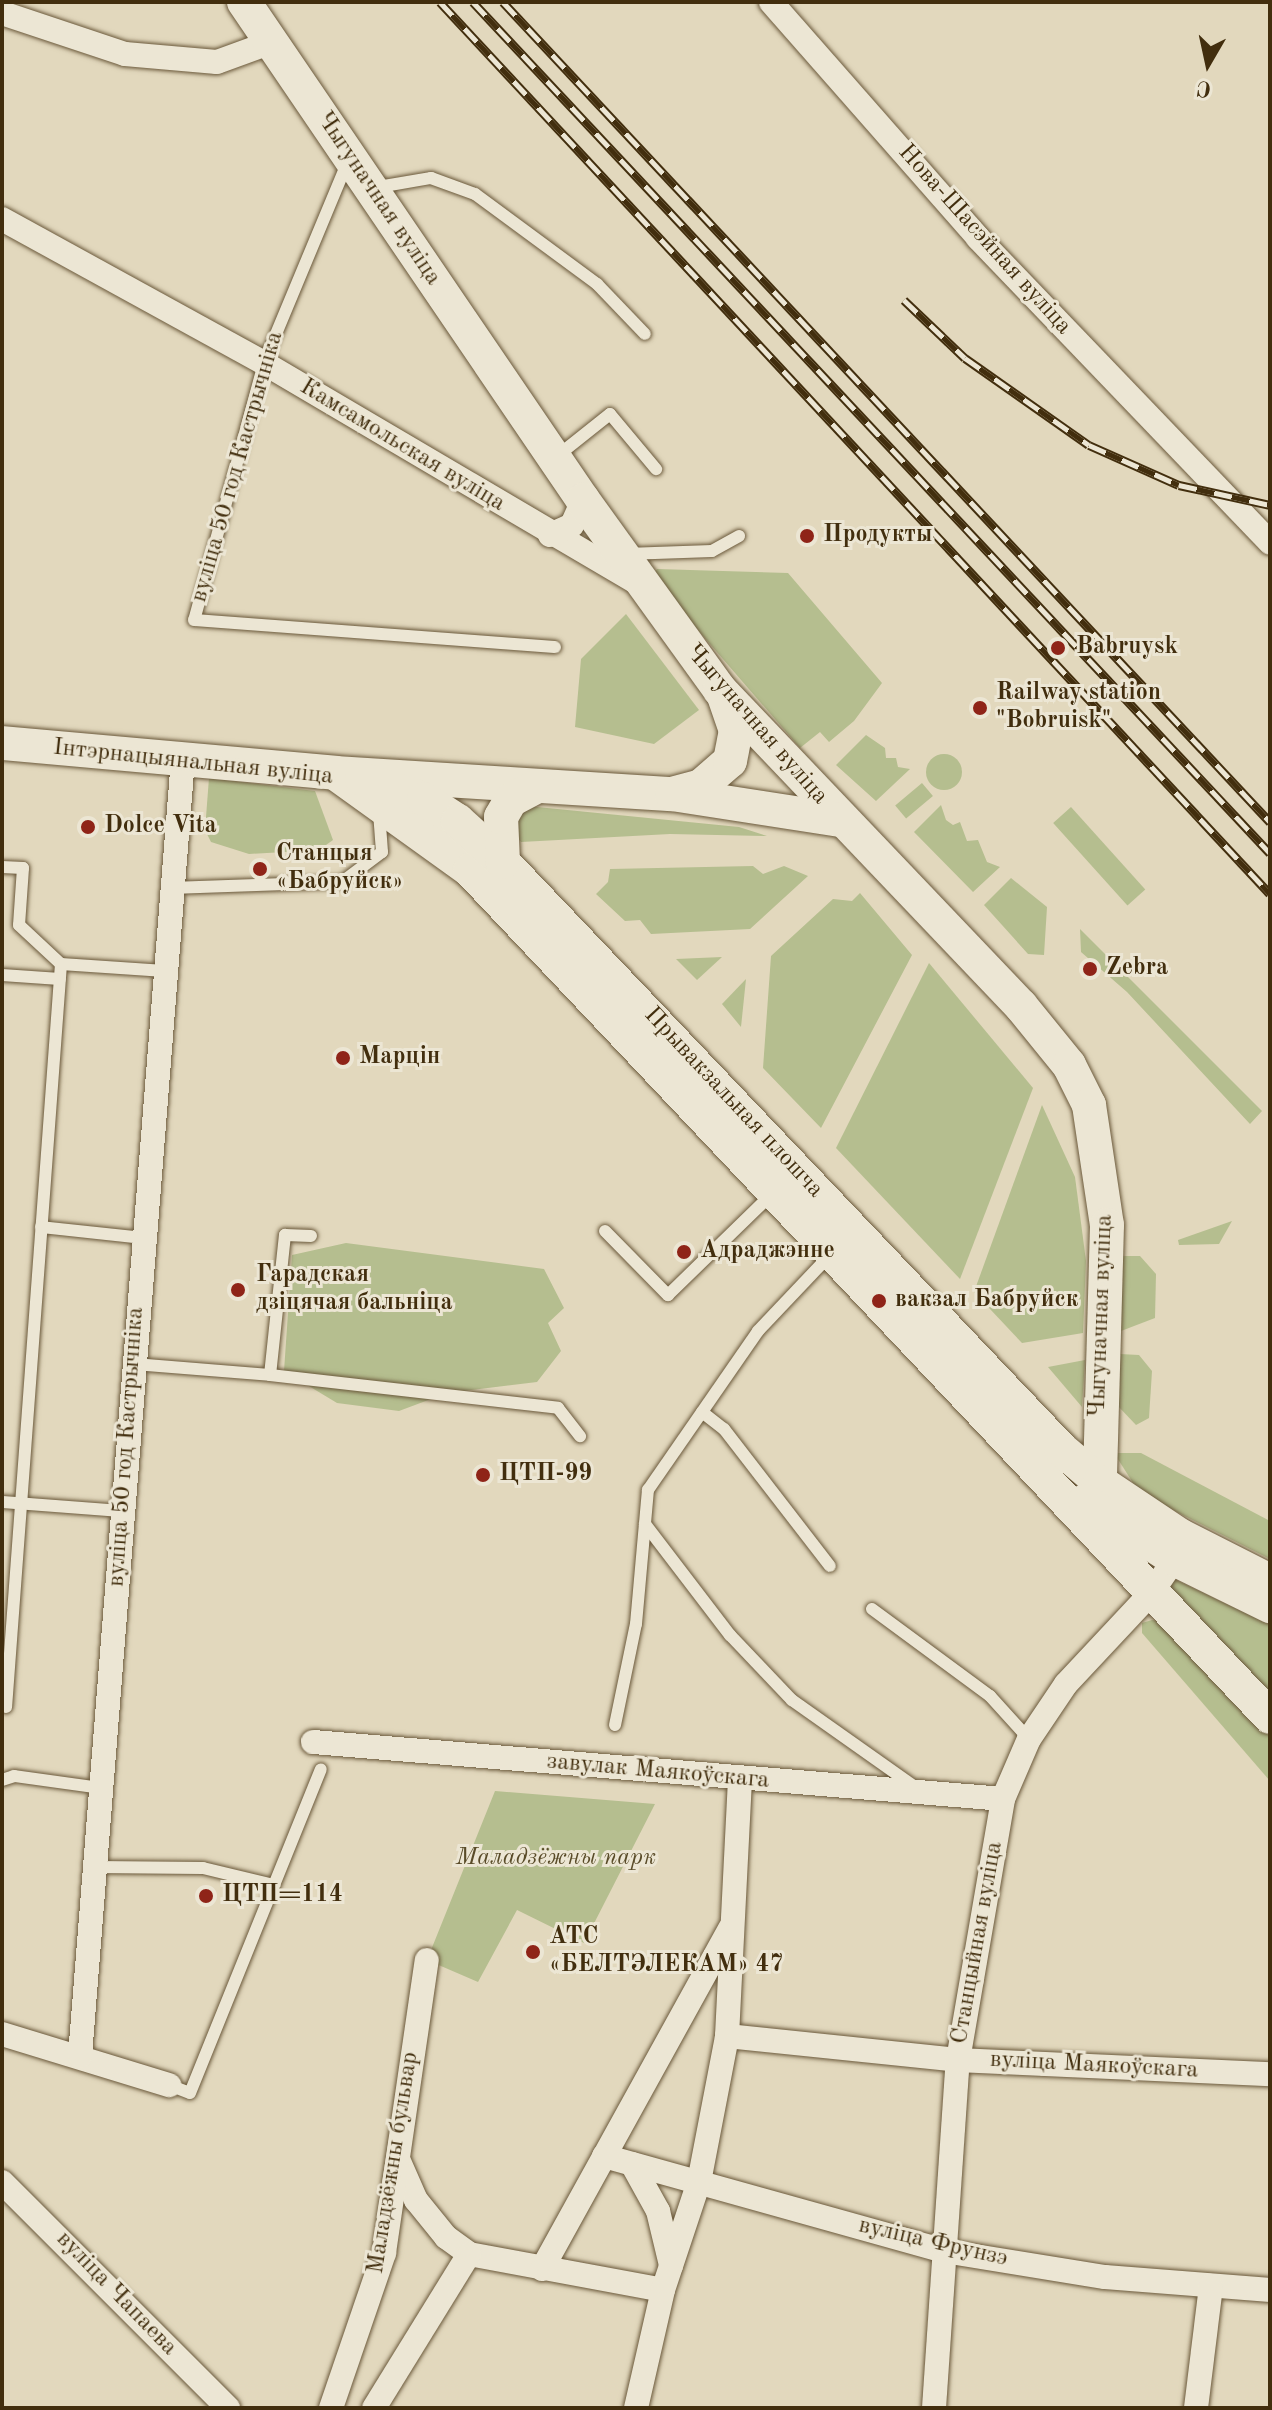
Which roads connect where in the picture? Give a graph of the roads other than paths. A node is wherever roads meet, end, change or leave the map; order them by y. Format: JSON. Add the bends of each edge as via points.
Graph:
{"nodes":[{"id":1,"x":244,"y":2,"type":"edge"},
{"id":2,"x":771,"y":2,"type":"edge"},
{"id":3,"x":2,"y":13,"type":"edge"},
{"id":4,"x":272,"y":42,"type":"junction"},
{"id":5,"x":349,"y":158,"type":"junction"},
{"id":6,"x":374,"y":195,"type":"junction"},
{"id":7,"x":2,"y":219,"type":"edge"},
{"id":8,"x":645,"y":334,"type":"dead end"},
{"id":9,"x":264,"y":363,"type":"junction"},
{"id":10,"x":555,"y":459,"type":"junction"},
{"id":11,"x":656,"y":469,"type":"dead end"},
{"id":12,"x":583,"y":500,"type":"junction"},
{"id":13,"x":550,"y":535,"type":"junction"},
{"id":14,"x":739,"y":536,"type":"dead end"},
{"id":15,"x":1270,"y":543,"type":"edge"},
{"id":16,"x":621,"y":555,"type":"junction"},
{"id":17,"x":644,"y":587,"type":"junction"},
{"id":18,"x":555,"y":647,"type":"dead end"},
{"id":19,"x":720,"y":690,"type":"junction"},
{"id":20,"x":2,"y":743,"type":"edge"},
{"id":21,"x":183,"y":759,"type":"junction"},
{"id":22,"x":335,"y":773,"type":"junction"},
{"id":23,"x":537,"y":786,"type":"junction"},
{"id":24,"x":672,"y":794,"type":"junction"},
{"id":25,"x":378,"y":801,"type":"junction"},
{"id":26,"x":840,"y":820,"type":"junction"},
{"id":27,"x":503,"y":862,"type":"junction"},
{"id":28,"x":2,"y":867,"type":"edge"},
{"id":29,"x":171,"y":888,"type":"junction"},
{"id":30,"x":61,"y":964,"type":"junction"},
{"id":31,"x":165,"y":971,"type":"junction"},
{"id":32,"x":2,"y":975,"type":"edge"},
{"id":33,"x":60,"y":979,"type":"junction"},
{"id":34,"x":775,"y":1192,"type":"junction"},
{"id":35,"x":41,"y":1227,"type":"junction"},
{"id":36,"x":605,"y":1231,"type":"dead end"},
{"id":37,"x":311,"y":1236,"type":"dead end"},
{"id":38,"x":144,"y":1238,"type":"junction"},
{"id":39,"x":833,"y":1253,"type":"junction"},
{"id":40,"x":134,"y":1364,"type":"junction"},
{"id":41,"x":270,"y":1375,"type":"junction"},
{"id":42,"x":702,"y":1412,"type":"junction"},
{"id":43,"x":580,"y":1436,"type":"dead end"},
{"id":44,"x":1044,"y":1475,"type":"junction"},
{"id":45,"x":1100,"y":1482,"type":"junction"},
{"id":46,"x":2,"y":1502,"type":"edge"},
{"id":47,"x":22,"y":1503,"type":"junction"},
{"id":48,"x":122,"y":1511,"type":"junction"},
{"id":49,"x":645,"y":1524,"type":"junction"},
{"id":50,"x":1182,"y":1550,"type":"junction"},
{"id":51,"x":830,"y":1566,"type":"dead end"},
{"id":52,"x":1270,"y":1581,"type":"edge"},
{"id":53,"x":1152,"y":1592,"type":"junction"},
{"id":54,"x":1270,"y":1606,"type":"edge"},
{"id":55,"x":872,"y":1609,"type":"dead end"},
{"id":56,"x":6,"y":1707,"type":"dead end"},
{"id":57,"x":1270,"y":1717,"type":"edge"},
{"id":58,"x":615,"y":1725,"type":"dead end"},
{"id":59,"x":1029,"y":1739,"type":"junction"},
{"id":60,"x":313,"y":1742,"type":"dead end"},
{"id":61,"x":321,"y":1769,"type":"dead end"},
{"id":62,"x":740,"y":1778,"type":"junction"},
{"id":63,"x":2,"y":1780,"type":"edge"},
{"id":64,"x":101,"y":1788,"type":"junction"},
{"id":65,"x":923,"y":1793,"type":"junction"},
{"id":66,"x":1003,"y":1799,"type":"junction"},
{"id":67,"x":95,"y":1867,"type":"junction"},
{"id":68,"x":274,"y":1885,"type":"junction"},
{"id":69,"x":732,"y":1923,"type":"junction"},
{"id":70,"x":427,"y":1960,"type":"dead end"},
{"id":71,"x":2,"y":2034,"type":"edge"},
{"id":72,"x":727,"y":2036,"type":"junction"},
{"id":73,"x":80,"y":2056,"type":"junction"},
{"id":74,"x":958,"y":2060,"type":"junction"},
{"id":75,"x":1270,"y":2074,"type":"edge"},
{"id":76,"x":169,"y":2085,"type":"joint"},
{"id":77,"x":604,"y":2156,"type":"junction"},
{"id":78,"x":398,"y":2159,"type":"junction"},
{"id":79,"x":632,"y":2164,"type":"junction"},
{"id":80,"x":2,"y":2182,"type":"edge"},
{"id":81,"x":699,"y":2182,"type":"junction"},
{"id":82,"x":944,"y":2251,"type":"junction"},
{"id":83,"x":469,"y":2254,"type":"junction"},
{"id":84,"x":671,"y":2266,"type":"junction"},
{"id":85,"x":542,"y":2269,"type":"junction"},
{"id":86,"x":1211,"y":2286,"type":"junction"},
{"id":87,"x":663,"y":2290,"type":"junction"},
{"id":88,"x":1270,"y":2290,"type":"edge"},
{"id":89,"x":228,"y":2408,"type":"edge"},
{"id":90,"x":331,"y":2408,"type":"edge"},
{"id":91,"x":374,"y":2408,"type":"edge"},
{"id":92,"x":636,"y":2408,"type":"edge"},
{"id":93,"x":934,"y":2408,"type":"edge"},
{"id":94,"x":1196,"y":2408,"type":"edge"}],
"edges":[{"from":1,"to":4,"type":"main road","name":"Чыгуначная вуліца"},
{"from":2,"to":15,"type":"street","name":"Нова-Шасэйная вуліца","via":[[978,238]]},
{"from":3,"to":4,"type":"street","via":[[125,54],[217,62]]},
{"from":4,"to":5,"type":"main road","name":"Чыгуначная вуліца"},
{"from":5,"to":6,"type":"main road","name":"Чыгуначная вуліца"},
{"from":5,"to":9,"type":"lane","name":"вуліца 50 год Кастрычніка"},
{"from":6,"to":8,"type":"lane","via":[[384,186],[431,178],[475,194],[597,284]]},
{"from":6,"to":10,"type":"main road","name":"Чыгуначная вуліца"},
{"from":7,"to":9,"type":"street","name":"Камсамольская вуліца"},
{"from":9,"to":13,"type":"street","name":"Камсамольская вуліца"},
{"from":9,"to":18,"type":"lane","name":"вуліца 50 год Кастрычніка","via":[[194,620]]},
{"from":10,"to":11,"type":"lane","via":[[610,414]]},
{"from":10,"to":12,"type":"main road","name":"Чыгуначная вуліца"},
{"from":12,"to":13,"type":"street","via":[[572,525]]},
{"from":12,"to":16,"type":"main road","name":"Чыгуначная вуліца"},
{"from":13,"to":17,"type":"street","name":"Камсамольская вуліца"},
{"from":14,"to":16,"type":"lane","via":[[712,551]]},
{"from":16,"to":17,"type":"main road","name":"Чыгуначная вуліца"},
{"from":17,"to":19,"type":"main road","name":"Чыгуначная вуліца"},
{"from":19,"to":24,"type":"main road","via":[[736,731],[730,761],[701,786]]},
{"from":19,"to":26,"type":"main road","name":"Чыгуначная вуліца"},
{"from":20,"to":21,"type":"main road","name":"Інтэрнацыянальная вуліца"},
{"from":21,"to":22,"type":"main road","name":"Інтэрнацыянальная вуліца"},
{"from":21,"to":29,"type":"street","name":"вуліца 50 год Кастрычніка"},
{"from":22,"to":23,"type":"main road"},
{"from":22,"to":25,"type":"main road","name":"Інтэрнацыянальная вуліца"},
{"from":22,"to":27,"type":"main road","name":"Прывакзальная плошча","via":[[424,799]]},
{"from":23,"to":24,"type":"main road"},
{"from":23,"to":27,"type":"main road","via":[[511,800],[501,817]]},
{"from":24,"to":26,"type":"main road"},
{"from":25,"to":29,"type":"lane","via":[[382,852],[342,882]]},
{"from":25,"to":34,"type":"main road","name":"Прывакзальная плошча","via":[[470,870]]},
{"from":26,"to":45,"type":"main road","name":"Чыгуначная вуліца","via":[[1021,1006],[1069,1065],[1089,1105],[1107,1225]]},
{"from":27,"to":45,"type":"main road","name":"Прывакзальная плошча","via":[[1061,1449]]},
{"from":28,"to":30,"type":"lane","via":[[23,868],[19,925]]},
{"from":29,"to":31,"type":"street","name":"вуліца 50 год Кастрычніка"},
{"from":30,"to":31,"type":"lane"},
{"from":30,"to":33,"type":"lane"},
{"from":31,"to":38,"type":"street","name":"вуліца 50 год Кастрычніка"},
{"from":32,"to":33,"type":"lane"},
{"from":33,"to":35,"type":"lane"},
{"from":34,"to":36,"type":"lane","via":[[668,1295]]},
{"from":34,"to":39,"type":"main road","name":"Прывакзальная плошча"},
{"from":35,"to":38,"type":"lane"},
{"from":35,"to":47,"type":"lane"},
{"from":37,"to":41,"type":"lane","via":[[285,1235]]},
{"from":38,"to":40,"type":"street","name":"вуліца 50 год Кастрычніка"},
{"from":39,"to":42,"type":"lane","via":[[758,1331]]},
{"from":39,"to":44,"type":"main road","name":"Прывакзальная плошча"},
{"from":40,"to":41,"type":"lane"},
{"from":40,"to":48,"type":"street","name":"вуліца 50 год Кастрычніка"},
{"from":41,"to":43,"type":"lane","via":[[558,1408]]},
{"from":42,"to":49,"type":"lane","via":[[648,1490]]},
{"from":42,"to":51,"type":"lane","via":[[724,1429]]},
{"from":44,"to":50,"type":"main road"},
{"from":44,"to":53,"type":"main road"},
{"from":45,"to":50,"type":"main road","name":"Прывакзальная плошча"},
{"from":46,"to":47,"type":"lane"},
{"from":47,"to":48,"type":"lane"},
{"from":47,"to":56,"type":"lane"},
{"from":48,"to":64,"type":"street","name":"вуліца 50 год Кастрычніка"},
{"from":49,"to":58,"type":"lane","via":[[636,1624]]},
{"from":49,"to":65,"type":"lane","via":[[730,1635],[792,1700]]},
{"from":50,"to":52,"type":"main road"},
{"from":50,"to":53,"type":"street","name":"Станцыйная вуліца"},
{"from":50,"to":54,"type":"main road"},
{"from":53,"to":57,"type":"main road"},
{"from":53,"to":59,"type":"street","name":"Станцыйная вуліца","via":[[1066,1684]]},
{"from":55,"to":59,"type":"lane","via":[[990,1696]]},
{"from":59,"to":66,"type":"street","name":"Станцыйная вуліца"},
{"from":60,"to":62,"type":"street","name":"завулак Маякоўскага"},
{"from":61,"to":68,"type":"lane"},
{"from":62,"to":65,"type":"street","name":"завулак Маякоўскага"},
{"from":62,"to":69,"type":"street"},
{"from":63,"to":64,"type":"lane","via":[[14,1776]]},
{"from":64,"to":67,"type":"street","name":"вуліца 50 год Кастрычніка"},
{"from":65,"to":66,"type":"street","name":"завулак Маякоўскага"},
{"from":66,"to":74,"type":"street","name":"Станцыйная вуліца"},
{"from":67,"to":68,"type":"lane","via":[[203,1868]]},
{"from":67,"to":73,"type":"street","name":"вуліца 50 год Кастрычніка"},
{"from":68,"to":76,"type":"lane","via":[[190,2093]]},
{"from":69,"to":72,"type":"street"},
{"from":69,"to":77,"type":"street"},
{"from":70,"to":78,"type":"street","name":"Маладзёжны бульвар"},
{"from":71,"to":73,"type":"street"},
{"from":72,"to":74,"type":"street","name":"вуліца Маякоўскага"},
{"from":72,"to":81,"type":"street"},
{"from":73,"to":76,"type":"street"},
{"from":74,"to":75,"type":"street","name":"вуліца Маякоўскага"},
{"from":74,"to":82,"type":"street","name":"Станцыйная вуліца"},
{"from":77,"to":79,"type":"street","name":"вуліца Фрунзэ"},
{"from":77,"to":85,"type":"street"},
{"from":78,"to":83,"type":"street","via":[[416,2200],[446,2237]]},
{"from":78,"to":90,"type":"street","name":"Маладзёжны бульвар","via":[[384,2253]]},
{"from":79,"to":81,"type":"street","name":"вуліца Фрунзэ"},
{"from":79,"to":84,"type":"street","via":[[658,2211]]},
{"from":80,"to":89,"type":"street","name":"вуліца Чапаева"},
{"from":81,"to":82,"type":"street","name":"вуліца Фрунзэ"},
{"from":81,"to":84,"type":"street"},
{"from":82,"to":86,"type":"street","name":"вуліца Фрунзэ","via":[[1105,2277]]},
{"from":82,"to":93,"type":"street","name":"Станцыйная вуліца"},
{"from":83,"to":85,"type":"street"},
{"from":83,"to":91,"type":"street"},
{"from":84,"to":87,"type":"street"},
{"from":85,"to":87,"type":"street"},
{"from":86,"to":88,"type":"street","name":"вуліца Фрунзэ"},
{"from":86,"to":94,"type":"street"},
{"from":87,"to":92,"type":"street"}]}
